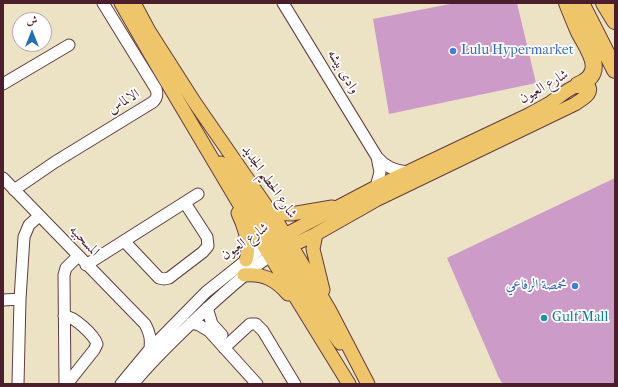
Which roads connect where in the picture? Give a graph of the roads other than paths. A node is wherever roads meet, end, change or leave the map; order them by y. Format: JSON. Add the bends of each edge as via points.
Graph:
{"nodes":[{"id":1,"x":103,"y":3,"type":"edge"},
{"id":2,"x":121,"y":3,"type":"edge"},
{"id":3,"x":134,"y":3,"type":"edge"},
{"id":4,"x":141,"y":3,"type":"edge"},
{"id":5,"x":283,"y":3,"type":"edge"},
{"id":6,"x":567,"y":3,"type":"edge"},
{"id":7,"x":582,"y":3,"type":"edge"},
{"id":8,"x":594,"y":3,"type":"edge"},
{"id":9,"x":604,"y":3,"type":"edge"},
{"id":10,"x":608,"y":3,"type":"edge"},
{"id":11,"x":615,"y":21,"type":"edge"},
{"id":12,"x":149,"y":31,"type":"junction"},
{"id":13,"x":69,"y":45,"type":"dead end"},
{"id":14,"x":615,"y":53,"type":"edge"},
{"id":15,"x":615,"y":70,"type":"edge"},
{"id":16,"x":3,"y":84,"type":"edge"},
{"id":17,"x":578,"y":85,"type":"junction"},
{"id":18,"x":210,"y":154,"type":"junction"},
{"id":19,"x":377,"y":157,"type":"junction"},
{"id":20,"x":408,"y":172,"type":"junction"},
{"id":21,"x":3,"y":178,"type":"edge"},
{"id":22,"x":229,"y":187,"type":"junction"},
{"id":23,"x":376,"y":187,"type":"junction"},
{"id":24,"x":14,"y":190,"type":"junction"},
{"id":25,"x":198,"y":194,"type":"dead end"},
{"id":26,"x":185,"y":203,"type":"junction"},
{"id":27,"x":339,"y":206,"type":"junction"},
{"id":28,"x":272,"y":212,"type":"junction"},
{"id":29,"x":39,"y":216,"type":"junction"},
{"id":30,"x":316,"y":234,"type":"junction"},
{"id":31,"x":124,"y":241,"type":"junction"},
{"id":32,"x":278,"y":246,"type":"junction"},
{"id":33,"x":78,"y":256,"type":"junction"},
{"id":34,"x":246,"y":260,"type":"junction"},
{"id":35,"x":86,"y":265,"type":"junction"},
{"id":36,"x":244,"y":275,"type":"junction"},
{"id":37,"x":20,"y":299,"type":"junction"},
{"id":38,"x":3,"y":300,"type":"edge"},
{"id":39,"x":207,"y":308,"type":"junction"},
{"id":40,"x":330,"y":309,"type":"junction"},
{"id":41,"x":306,"y":314,"type":"junction"},
{"id":42,"x":64,"y":316,"type":"junction"},
{"id":43,"x":191,"y":323,"type":"junction"},
{"id":44,"x":145,"y":324,"type":"junction"},
{"id":45,"x":167,"y":331,"type":"junction"},
{"id":46,"x":215,"y":332,"type":"junction"},
{"id":47,"x":227,"y":346,"type":"junction"},
{"id":48,"x":150,"y":349,"type":"junction"},
{"id":49,"x":365,"y":379,"type":"edge"},
{"id":50,"x":18,"y":384,"type":"edge"},
{"id":51,"x":66,"y":384,"type":"edge"},
{"id":52,"x":121,"y":384,"type":"edge"},
{"id":53,"x":134,"y":384,"type":"edge"},
{"id":54,"x":257,"y":384,"type":"edge"},
{"id":55,"x":295,"y":384,"type":"edge"},
{"id":56,"x":349,"y":384,"type":"edge"}],
"edges":[{"from":1,"to":24,"type":"street","name":"الالماس","via":[[156,89],[156,100]]},
{"from":2,"to":18,"type":"main road","name":"شارع الحطيم الجديد"},
{"from":3,"to":12,"type":"main road","name":"شارع الحطيم الجديد"},
{"from":4,"to":12,"type":"main road"},
{"from":5,"to":19,"type":"street","name":"وادى بيشه"},
{"from":6,"to":17,"type":"highway","via":[[594,59],[591,75]]},
{"from":7,"to":15,"type":"highway"},
{"from":8,"to":14,"type":"highway"},
{"from":9,"to":11,"type":"highway"},
{"from":10,"to":11,"type":"highway"},
{"from":12,"to":28,"type":"main road","name":"شارع الحطيم الجديد","via":[[195,103]]},
{"from":13,"to":16,"type":"street"},
{"from":17,"to":20,"type":"main road","name":"شارع العيون","via":[[528,115]]},
{"from":17,"to":30,"type":"main road","name":"شارع العيون","via":[[587,85],[589,92],[576,104],[376,200]]},
{"from":18,"to":22,"type":"main road","name":"شارع الحطيم الجديد"},
{"from":18,"to":32,"type":"main road","via":[[232,174]]},
{"from":19,"to":20,"type":"street","name":"وادى بيشه","via":[[391,168]]},
{"from":19,"to":23,"type":"street","name":"وادى بيشه","via":[[380,172]]},
{"from":20,"to":23,"type":"main road","name":"شارع العيون"},
{"from":21,"to":24,"type":"street","name":"المسحبيه"},
{"from":22,"to":32,"type":"main road","name":"شارع الحطيم الجديد"},
{"from":22,"to":34,"type":"main road","via":[[244,229],[248,248]]},
{"from":23,"to":27,"type":"main road","name":"شارع العيون"},
{"from":24,"to":29,"type":"street","name":"المسحبيه"},
{"from":25,"to":26,"type":"street"},
{"from":26,"to":31,"type":"street"},
{"from":26,"to":31,"type":"street","via":[[207,238],[208,246],[169,278],[157,276]]},
{"from":27,"to":28,"type":"main road","via":[[288,214]]},
{"from":27,"to":32,"type":"main road","name":"شارع العيون"},
{"from":28,"to":32,"type":"main road","name":"شارع الحطيم الجديد"},
{"from":29,"to":33,"type":"street","name":"المسحبيه"},
{"from":29,"to":37,"type":"street","via":[[29,225],[24,237]]},
{"from":30,"to":32,"type":"main road","name":"شارع العيون"},
{"from":30,"to":40,"type":"main road","via":[[314,253]]},
{"from":31,"to":35,"type":"street"},
{"from":32,"to":34,"type":"street","name":"شارع العيون"},
{"from":32,"to":36,"type":"street","name":"شارع العيون"},
{"from":32,"to":40,"type":"main road","name":"شارع الحطيم الجديد"},
{"from":32,"to":41,"type":"main road","name":"شارع الحطيم الجديد"},
{"from":32,"to":49,"type":"main road","via":[[326,324]]},
{"from":33,"to":35,"type":"street","name":"المسحبيه"},
{"from":33,"to":42,"type":"street","via":[[64,271]]},
{"from":34,"to":45,"type":"street","name":"شارع العيون","via":[[206,292]]},
{"from":35,"to":44,"type":"street","name":"المسحبيه"},
{"from":36,"to":39,"type":"street","name":"شارع العيون"},
{"from":36,"to":41,"type":"main road","via":[[271,279]]},
{"from":37,"to":38,"type":"street"},
{"from":37,"to":50,"type":"street"},
{"from":39,"to":43,"type":"street","name":"شارع العيون"},
{"from":39,"to":46,"type":"street"},
{"from":40,"to":49,"type":"main road","name":"شارع الحطيم الجديد"},
{"from":41,"to":56,"type":"main road","name":"شارع الحطيم الجديد"},
{"from":42,"to":51,"type":"street"},
{"from":42,"to":51,"type":"street","via":[[71,317],[77,322],[97,344]]},
{"from":43,"to":46,"type":"street"},
{"from":43,"to":53,"type":"street","name":"شارع العيون"},
{"from":44,"to":45,"type":"street","name":"المسحبيه"},
{"from":44,"to":48,"type":"street","name":"المسحبيه","via":[[151,340]]},
{"from":45,"to":48,"type":"street","name":"شارع العيون"},
{"from":46,"to":47,"type":"street"},
{"from":47,"to":54,"type":"street"},
{"from":47,"to":55,"type":"street","via":[[250,324],[258,325]]},
{"from":48,"to":52,"type":"street","name":"شارع العيون"}]}
